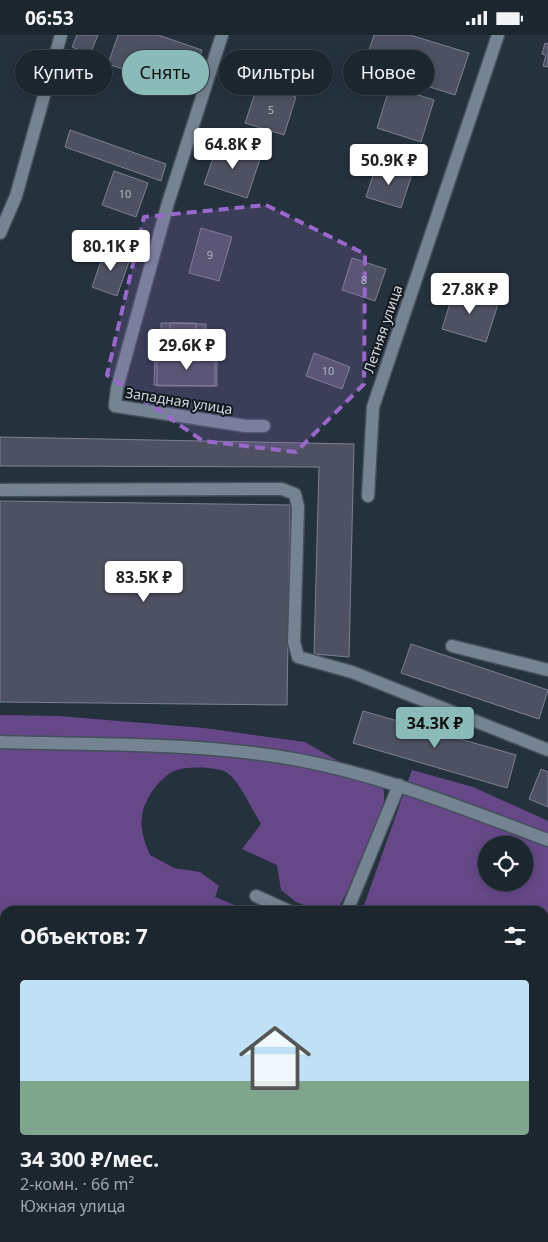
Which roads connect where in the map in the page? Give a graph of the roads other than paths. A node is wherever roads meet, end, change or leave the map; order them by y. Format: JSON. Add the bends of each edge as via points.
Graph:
{"nodes":[{"id":1,"x":61,"y":35,"type":"edge"},
{"id":2,"x":222,"y":35,"type":"edge"},
{"id":3,"x":498,"y":35,"type":"edge"},
{"id":4,"x":0,"y":233,"type":"edge"},
{"id":5,"x":264,"y":426,"type":"dead end"},
{"id":6,"x":0,"y":491,"type":"edge"},
{"id":7,"x":368,"y":496,"type":"dead end"},
{"id":8,"x":452,"y":646,"type":"dead end"},
{"id":9,"x":548,"y":670,"type":"edge"},
{"id":10,"x":0,"y":742,"type":"edge"},
{"id":11,"x":548,"y":749,"type":"edge"},
{"id":12,"x":399,"y":785,"type":"junction"},
{"id":13,"x":548,"y":841,"type":"edge"},
{"id":14,"x":256,"y":896,"type":"dead end"},
{"id":15,"x":278,"y":906,"type":"edge"},
{"id":16,"x":349,"y":906,"type":"edge"}],
"edges":[{"from":1,"to":4,"type":"street","via":[[16,196]]},
{"from":2,"to":5,"type":"street","name":"Западная улица","via":[[168,203],[117,388],[115,406]]},
{"from":3,"to":7,"type":"street","name":"Летняя улица","via":[[372,407]]},
{"from":6,"to":11,"type":"street","via":[[282,489],[295,493],[298,507],[294,642],[298,657],[352,672]]},
{"from":8,"to":9,"type":"street"},
{"from":10,"to":12,"type":"street","via":[[226,751],[299,760]]},
{"from":12,"to":13,"type":"street"},
{"from":12,"to":16,"type":"street"},
{"from":14,"to":15,"type":"street"}]}
